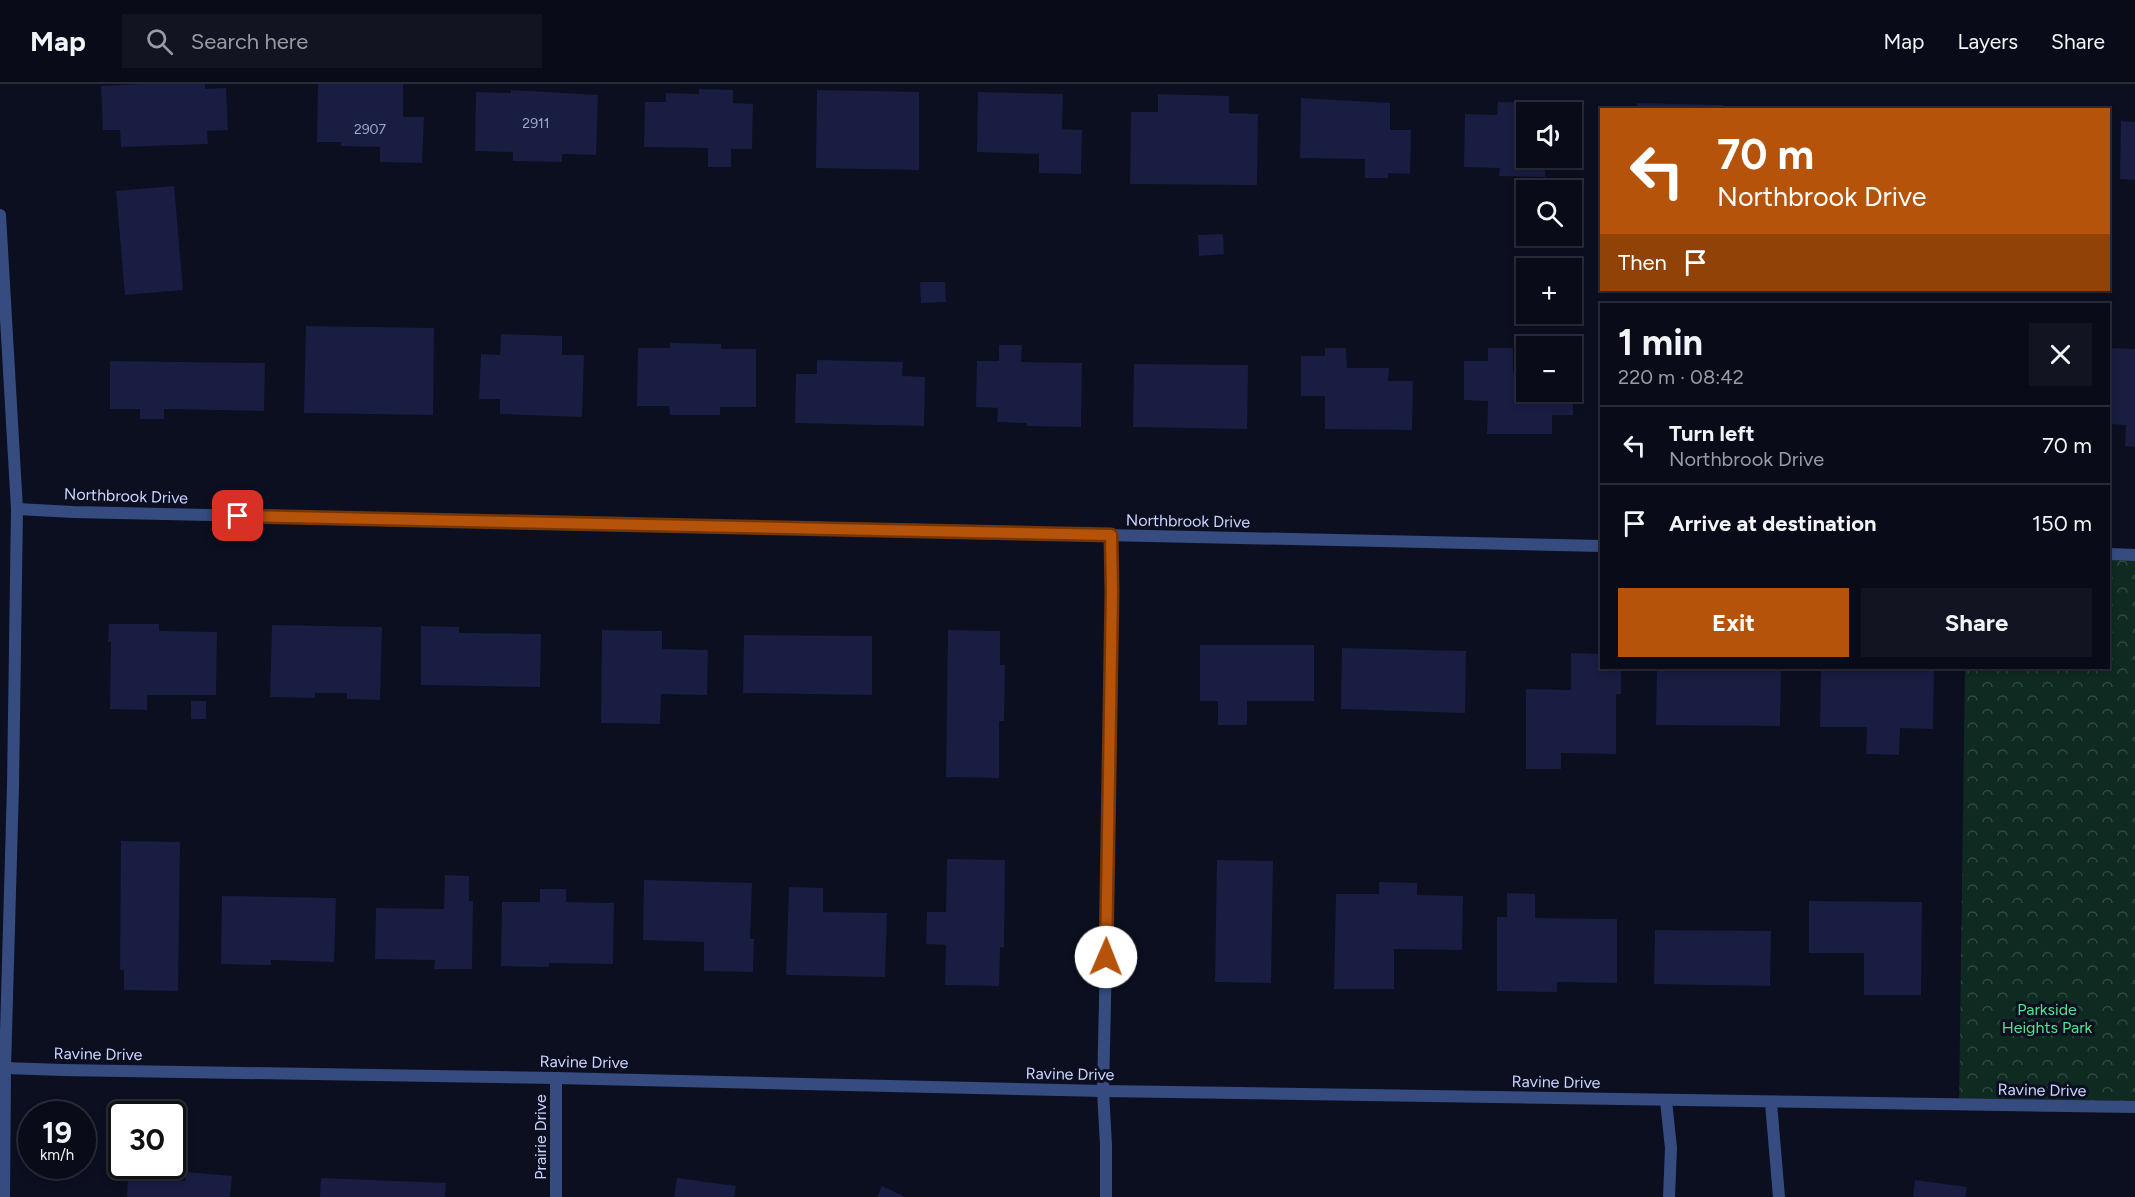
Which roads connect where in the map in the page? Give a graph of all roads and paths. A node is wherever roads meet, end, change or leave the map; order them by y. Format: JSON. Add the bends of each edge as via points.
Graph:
{"nodes":[{"id":1,"x":0,"y":215,"type":"edge"},
{"id":2,"x":17,"y":509,"type":"junction"},
{"id":3,"x":1111,"y":535,"type":"junction"},
{"id":4,"x":1600,"y":546,"type":"edge"},
{"id":5,"x":2110,"y":554,"type":"edge"},
{"id":6,"x":2135,"y":555,"type":"edge"},
{"id":7,"x":5,"y":1068,"type":"junction"},
{"id":8,"x":556,"y":1078,"type":"junction"},
{"id":9,"x":1103,"y":1091,"type":"junction"},
{"id":10,"x":1666,"y":1101,"type":"junction"},
{"id":11,"x":1771,"y":1102,"type":"junction"},
{"id":12,"x":2135,"y":1107,"type":"edge"},
{"id":13,"x":4,"y":1197,"type":"edge"},
{"id":14,"x":556,"y":1197,"type":"edge"},
{"id":15,"x":1106,"y":1197,"type":"edge"},
{"id":16,"x":1669,"y":1197,"type":"edge"},
{"id":17,"x":1779,"y":1197,"type":"edge"}],
"edges":[{"from":1,"to":2,"type":"street"},
{"from":2,"to":3,"type":"street","name":"Northbrook Drive"},
{"from":2,"to":7,"type":"street"},
{"from":3,"to":4,"type":"street","name":"Northbrook Drive"},
{"from":3,"to":9,"type":"street"},
{"from":5,"to":6,"type":"street"},
{"from":7,"to":8,"type":"street","name":"Ravine Drive"},
{"from":7,"to":13,"type":"street"},
{"from":8,"to":9,"type":"street","name":"Ravine Drive"},
{"from":8,"to":14,"type":"street","name":"Prairie Drive"},
{"from":9,"to":10,"type":"street","name":"Ravine Drive"},
{"from":9,"to":15,"type":"street"},
{"from":10,"to":11,"type":"street","name":"Ravine Drive"},
{"from":10,"to":16,"type":"street","via":[[1671,1148]]},
{"from":11,"to":12,"type":"street","name":"Ravine Drive"},
{"from":11,"to":17,"type":"street"}]}
